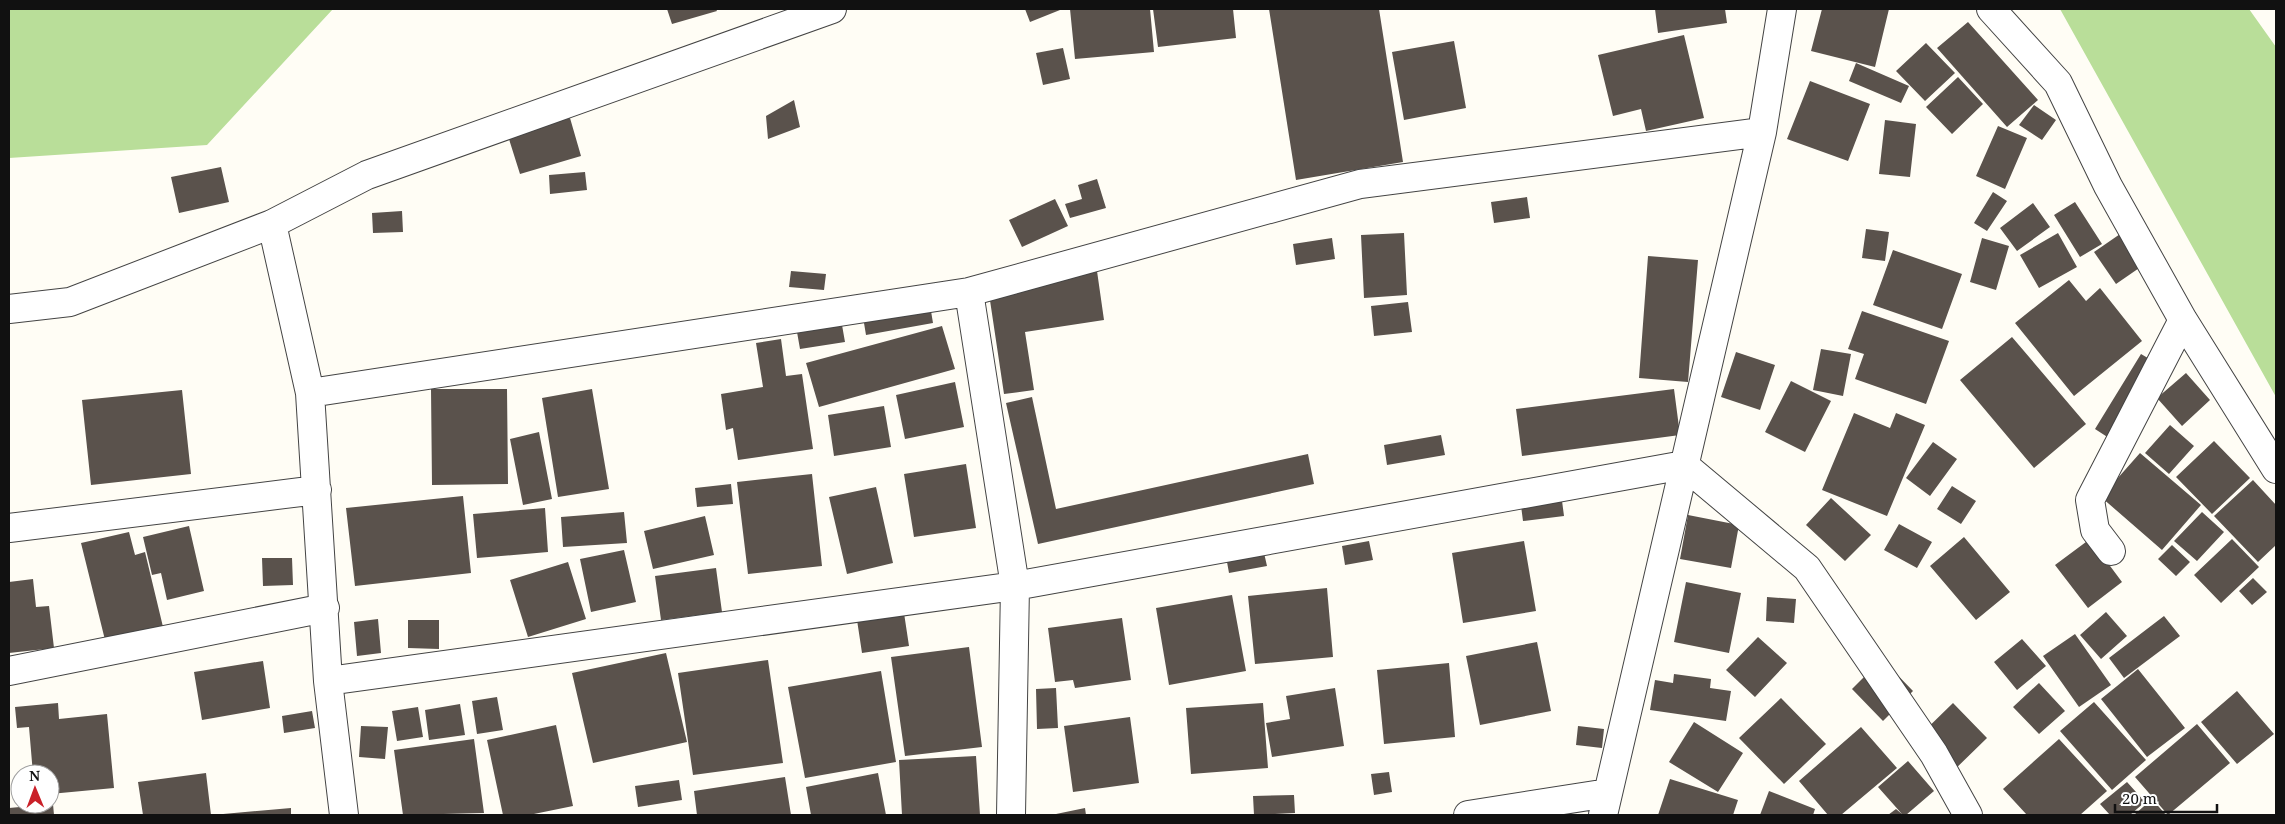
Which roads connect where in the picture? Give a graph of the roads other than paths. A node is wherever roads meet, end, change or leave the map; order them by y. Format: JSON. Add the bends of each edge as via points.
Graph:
{"nodes":[{"id":1,"x":832,"y":9,"type":"edge"},
{"id":2,"x":1782,"y":9,"type":"edge"},
{"id":3,"x":1991,"y":9,"type":"edge"},
{"id":4,"x":1762,"y":132,"type":"junction"},
{"id":5,"x":272,"y":224,"type":"junction"},
{"id":6,"x":969,"y":292,"type":"junction"},
{"id":7,"x":9,"y":309,"type":"edge"},
{"id":8,"x":2183,"y":320,"type":"junction"},
{"id":9,"x":310,"y":393,"type":"junction"},
{"id":10,"x":1684,"y":465,"type":"junction"},
{"id":11,"x":2276,"y":469,"type":"edge"},
{"id":12,"x":317,"y":490,"type":"junction"},
{"id":13,"x":9,"y":528,"type":"edge"},
{"id":14,"x":2111,"y":551,"type":"dead end"},
{"id":15,"x":1015,"y":586,"type":"junction"},
{"id":16,"x":325,"y":608,"type":"junction"},
{"id":17,"x":9,"y":671,"type":"edge"},
{"id":18,"x":328,"y":681,"type":"junction"},
{"id":19,"x":1606,"y":804,"type":"edge"},
{"id":20,"x":344,"y":815,"type":"edge"},
{"id":21,"x":1011,"y":815,"type":"edge"},
{"id":22,"x":1468,"y":815,"type":"edge"},
{"id":23,"x":1968,"y":815,"type":"edge"}],
"edges":[{"from":1,"to":5,"type":"street","via":[[367,175]]},
{"from":2,"to":4,"type":"street"},
{"from":3,"to":8,"type":"street","via":[[2058,83],[2108,186]]},
{"from":4,"to":6,"type":"street","via":[[1360,184]]},
{"from":4,"to":10,"type":"street"},
{"from":5,"to":7,"type":"street","via":[[70,302]]},
{"from":5,"to":9,"type":"street"},
{"from":6,"to":9,"type":"street"},
{"from":6,"to":15,"type":"street"},
{"from":8,"to":11,"type":"street"},
{"from":8,"to":14,"type":"street","via":[[2090,500],[2095,530]]},
{"from":9,"to":12,"type":"street"},
{"from":10,"to":15,"type":"street"},
{"from":10,"to":19,"type":"street"},
{"from":10,"to":23,"type":"street","via":[[1807,568],[1934,754]]},
{"from":12,"to":13,"type":"street"},
{"from":12,"to":16,"type":"street"},
{"from":15,"to":18,"type":"street"},
{"from":15,"to":21,"type":"street"},
{"from":16,"to":17,"type":"street"},
{"from":16,"to":18,"type":"street"},
{"from":18,"to":20,"type":"street"},
{"from":19,"to":22,"type":"street"}]}
